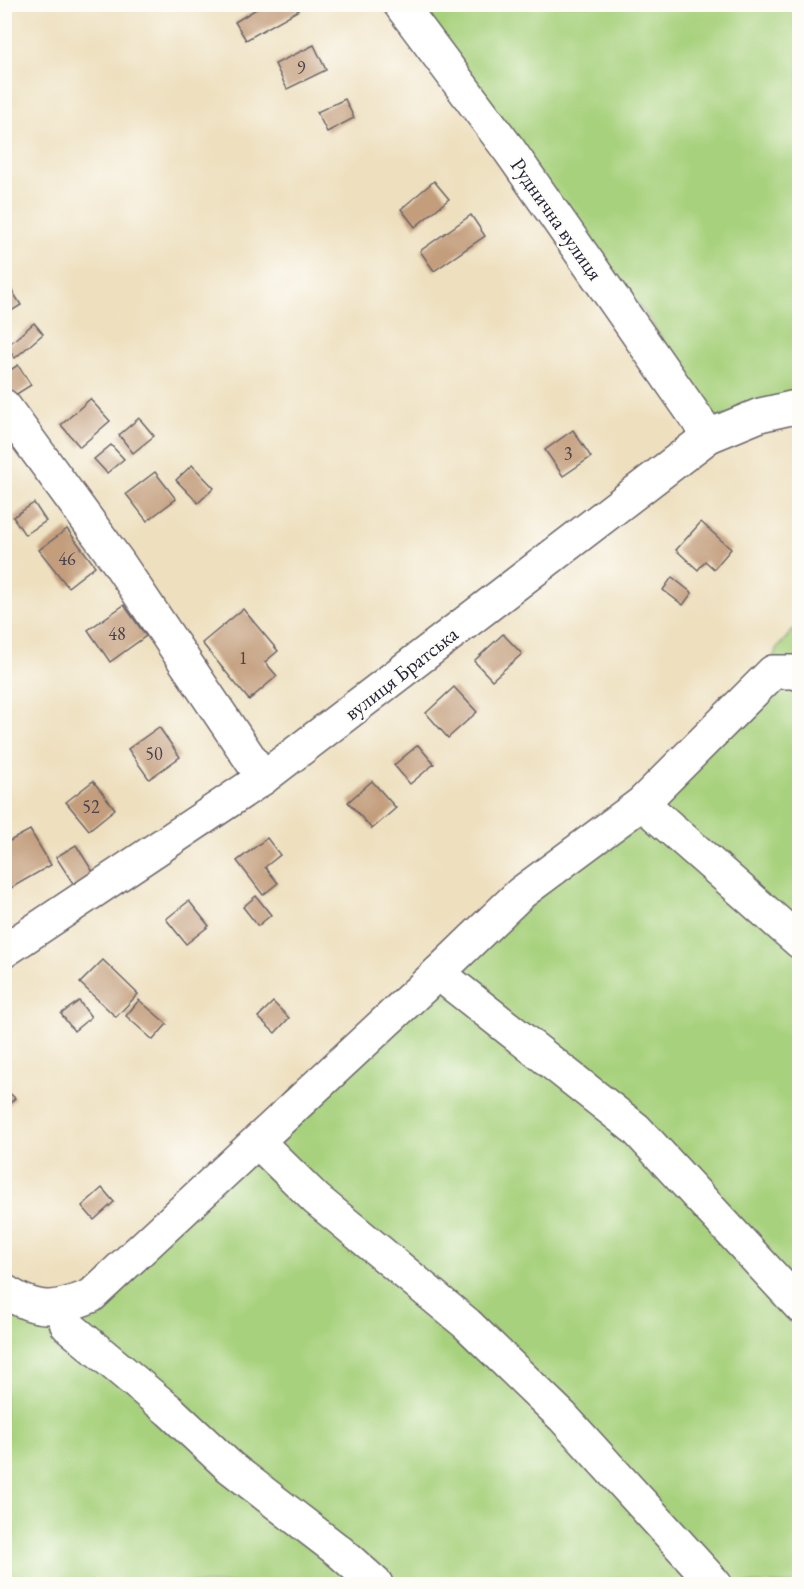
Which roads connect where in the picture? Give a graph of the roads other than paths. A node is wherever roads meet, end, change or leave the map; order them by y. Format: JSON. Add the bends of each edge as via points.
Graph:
{"nodes":[{"id":1,"x":400,"y":4,"type":"edge"},
{"id":2,"x":4,"y":405,"type":"edge"},
{"id":3,"x":800,"y":406,"type":"edge"},
{"id":4,"x":709,"y":436,"type":"junction"},
{"id":5,"x":800,"y":674,"type":"edge"},
{"id":6,"x":263,"y":778,"type":"junction"},
{"id":7,"x":642,"y":803,"type":"junction"},
{"id":8,"x":800,"y":942,"type":"edge"},
{"id":9,"x":4,"y":951,"type":"edge"},
{"id":10,"x":438,"y":973,"type":"junction"},
{"id":11,"x":258,"y":1142,"type":"junction"},
{"id":12,"x":4,"y":1291,"type":"edge"},
{"id":13,"x":800,"y":1306,"type":"edge"},
{"id":14,"x":61,"y":1307,"type":"junction"},
{"id":15,"x":376,"y":1584,"type":"edge"},
{"id":16,"x":715,"y":1584,"type":"edge"}],
"edges":[{"from":1,"to":4,"type":"street","name":"Руднична вулиця","via":[[510,151]]},
{"from":2,"to":6,"type":"street","via":[[118,562]]},
{"from":3,"to":4,"type":"street","name":"вулиця Братська","via":[[760,414]]},
{"from":4,"to":6,"type":"street","name":"вулиця Братська"},
{"from":5,"to":7,"type":"street","via":[[773,672]]},
{"from":6,"to":9,"type":"street","name":"вулиця Братська"},
{"from":7,"to":8,"type":"street"},
{"from":7,"to":10,"type":"street","via":[[521,892]]},
{"from":10,"to":11,"type":"street"},
{"from":10,"to":13,"type":"street","via":[[636,1129]]},
{"from":11,"to":14,"type":"street","via":[[92,1296]]},
{"from":11,"to":16,"type":"street","via":[[316,1199],[467,1324],[563,1417]]},
{"from":12,"to":14,"type":"street","via":[[34,1306]]},
{"from":14,"to":15,"type":"street","via":[[67,1325],[230,1467]]}]}
